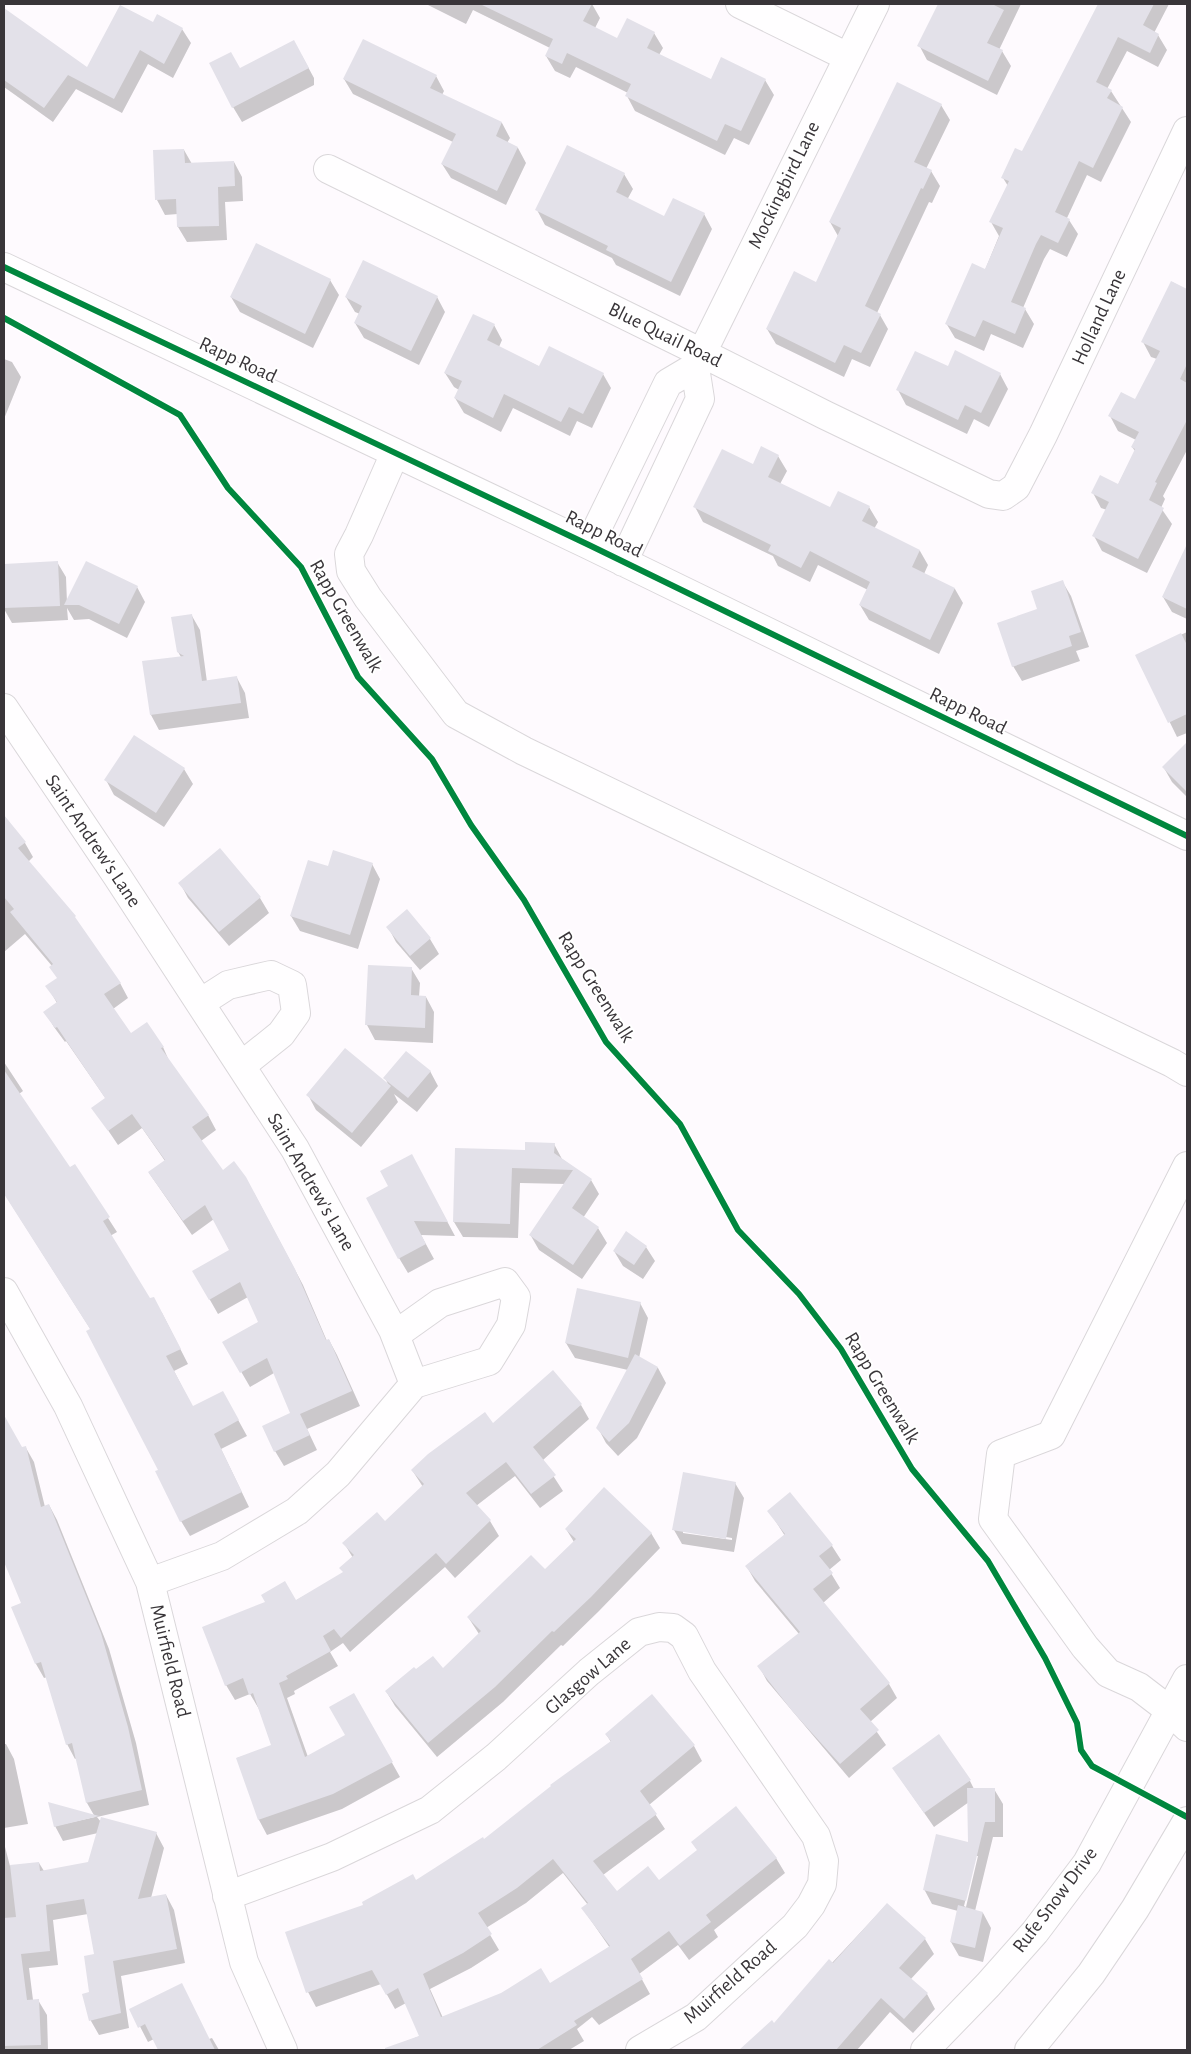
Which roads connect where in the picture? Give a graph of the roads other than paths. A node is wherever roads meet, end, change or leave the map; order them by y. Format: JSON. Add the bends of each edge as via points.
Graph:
{"nodes":[{"id":1,"x":740,"y":4,"type":"edge"},
{"id":2,"x":875,"y":4,"type":"edge"},
{"id":3,"x":848,"y":56,"type":"junction"},
{"id":4,"x":1187,"y":131,"type":"edge"},
{"id":5,"x":328,"y":169,"type":"dead end"},
{"id":6,"x":4,"y":267,"type":"edge"},
{"id":7,"x":698,"y":360,"type":"junction"},
{"id":8,"x":395,"y":452,"type":"junction"},
{"id":9,"x":1003,"y":496,"type":"joint"},
{"id":10,"x":589,"y":545,"type":"junction"},
{"id":11,"x":623,"y":562,"type":"junction"},
{"id":12,"x":4,"y":708,"type":"edge"},
{"id":13,"x":1187,"y":836,"type":"edge"},
{"id":14,"x":200,"y":1004,"type":"junction"},
{"id":15,"x":241,"y":1066,"type":"junction"},
{"id":16,"x":1187,"y":1072,"type":"edge"},
{"id":17,"x":1187,"y":1166,"type":"edge"},
{"id":18,"x":4,"y":1292,"type":"edge"},
{"id":19,"x":395,"y":1335,"type":"junction"},
{"id":20,"x":414,"y":1384,"type":"junction"},
{"id":21,"x":150,"y":1582,"type":"junction"},
{"id":22,"x":1187,"y":1679,"type":"edge"},
{"id":23,"x":1178,"y":1719,"type":"edge"},
{"id":24,"x":1187,"y":1821,"type":"edge"},
{"id":25,"x":227,"y":1896,"type":"junction"},
{"id":26,"x":811,"y":1905,"type":"joint"},
{"id":27,"x":283,"y":2050,"type":"edge"},
{"id":28,"x":640,"y":2050,"type":"edge"},
{"id":29,"x":925,"y":2050,"type":"edge"},
{"id":30,"x":1029,"y":2050,"type":"edge"}],
"edges":[{"from":1,"to":3,"type":"street"},
{"from":2,"to":3,"type":"street","name":"Mockingbird Lane"},
{"from":3,"to":7,"type":"street","name":"Mockingbird Lane"},
{"from":4,"to":9,"type":"street","name":"Holland Lane","via":[[1043,435],[1016,487]]},
{"from":5,"to":7,"type":"street","name":"Blue Quail Road"},
{"from":6,"to":8,"type":"street","name":"Rapp Road"},
{"from":7,"to":9,"type":"street","name":"Blue Quail Road","via":[[989,494]]},
{"from":7,"to":10,"type":"street","via":[[668,383]]},
{"from":7,"to":11,"type":"street","via":[[700,399]]},
{"from":8,"to":10,"type":"street","name":"Rapp Road"},
{"from":8,"to":16,"type":"street","via":[[348,554],[351,571],[456,714],[524,752]]},
{"from":10,"to":11,"type":"street","name":"Rapp Road"},
{"from":11,"to":13,"type":"street","name":"Rapp Road"},
{"from":12,"to":14,"type":"street","name":"Saint Andrew's Lane"},
{"from":14,"to":15,"type":"street","name":"Saint Andrew's Lane"},
{"from":14,"to":15,"type":"street","via":[[228,985],[271,975],[292,985],[296,1013],[281,1034]]},
{"from":15,"to":19,"type":"street","name":"Saint Andrew's Lane","via":[[295,1149]]},
{"from":17,"to":23,"type":"street","via":[[1051,1436],[1000,1454],[993,1519],[1108,1673],[1139,1686]]},
{"from":18,"to":21,"type":"street","name":"Muirfield Road","via":[[68,1406]]},
{"from":19,"to":20,"type":"street","name":"Saint Andrew's Lane"},
{"from":19,"to":20,"type":"street","via":[[440,1303],[505,1282],[516,1297],[511,1325],[489,1361]]},
{"from":20,"to":21,"type":"street","via":[[338,1474],[297,1511],[222,1556]]},
{"from":21,"to":25,"type":"street","name":"Muirfield Road"},
{"from":22,"to":23,"type":"street","name":"Rufe Snow Drive"},
{"from":23,"to":29,"type":"street","name":"Rufe Snow Drive","via":[[1087,1863],[1035,1932]]},
{"from":24,"to":30,"type":"street","via":[[1136,1909],[1096,1966]]},
{"from":25,"to":26,"type":"street","name":"Glasgow Lane","via":[[332,1857],[430,1810],[639,1632],[659,1627],[673,1628],[684,1636],[702,1671],[816,1836],[824,1861],[822,1884]]},
{"from":25,"to":27,"type":"street","name":"Muirfield Road","via":[[244,1962]]},
{"from":26,"to":28,"type":"street","name":"Muirfield Road","via":[[794,1926],[696,2016]]}]}
